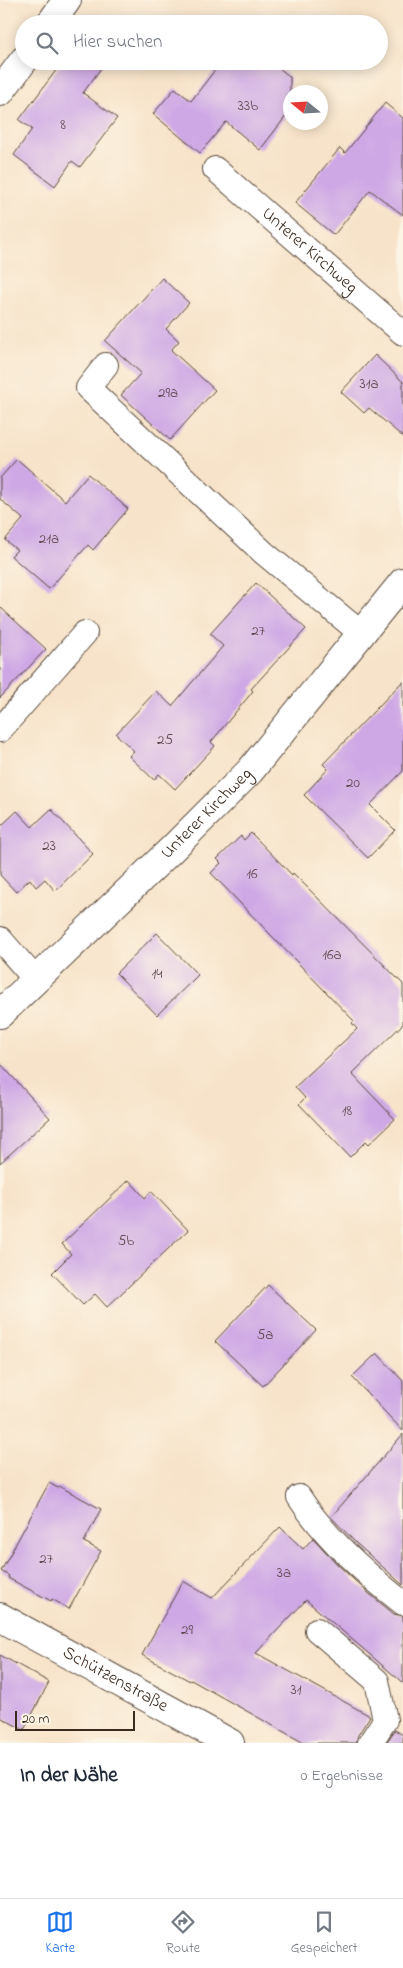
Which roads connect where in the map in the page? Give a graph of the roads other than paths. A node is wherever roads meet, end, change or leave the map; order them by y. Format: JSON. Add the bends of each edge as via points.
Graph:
{"nodes":[{"id":1,"x":67,"y":0,"type":"edge"},
{"id":2,"x":56,"y":15,"type":"edge"},
{"id":3,"x":16,"y":70,"type":"edge"},
{"id":4,"x":0,"y":92,"type":"edge"},
{"id":5,"x":215,"y":169,"type":"dead end"},
{"id":6,"x":403,"y":333,"type":"edge"},
{"id":7,"x":106,"y":365,"type":"dead end"},
{"id":8,"x":403,"y":582,"type":"edge"},
{"id":9,"x":85,"y":633,"type":"dead end"},
{"id":10,"x":362,"y":634,"type":"junction"},
{"id":11,"x":0,"y":730,"type":"edge"},
{"id":12,"x":0,"y":939,"type":"edge"},
{"id":13,"x":35,"y":979,"type":"junction"},
{"id":14,"x":0,"y":1014,"type":"edge"},
{"id":15,"x":299,"y":1497,"type":"dead end"},
{"id":16,"x":403,"y":1604,"type":"edge"},
{"id":17,"x":0,"y":1617,"type":"edge"},
{"id":18,"x":317,"y":1630,"type":"dead end"},
{"id":19,"x":230,"y":1743,"type":"edge"},
{"id":20,"x":370,"y":1743,"type":"edge"}],
"edges":[{"from":1,"to":2,"type":"street"},
{"from":3,"to":4,"type":"street"},
{"from":5,"to":6,"type":"lane","name":"Unterer Kirchweg"},
{"from":7,"to":10,"type":"lane","via":[[88,388],[264,553]]},
{"from":8,"to":10,"type":"street","name":"Unterer Kirchweg"},
{"from":9,"to":11,"type":"lane"},
{"from":10,"to":13,"type":"street","name":"Unterer Kirchweg","via":[[250,771]]},
{"from":12,"to":13,"type":"lane"},
{"from":13,"to":14,"type":"street","name":"Unterer Kirchweg"},
{"from":15,"to":16,"type":"lane","via":[[310,1515]]},
{"from":17,"to":19,"type":"street","name":"Schützenstraße"},
{"from":18,"to":20,"type":"lane","via":[[377,1681],[385,1720]]}]}
